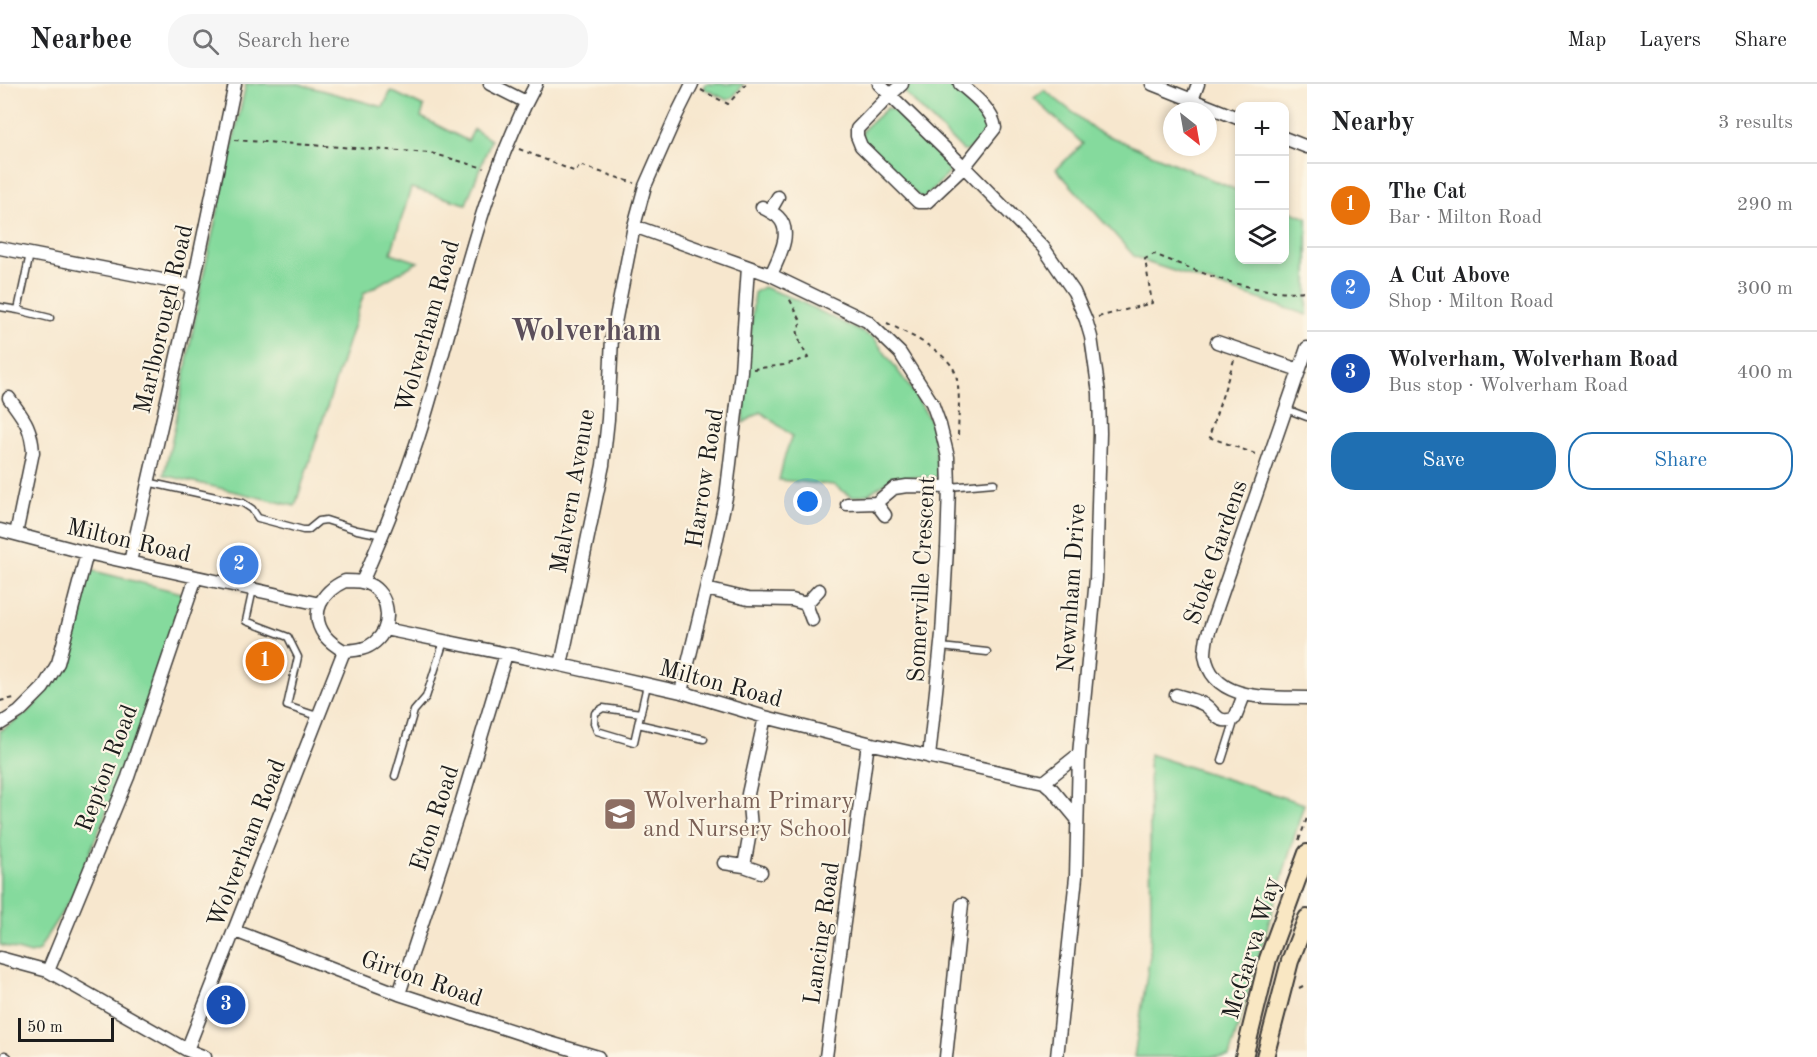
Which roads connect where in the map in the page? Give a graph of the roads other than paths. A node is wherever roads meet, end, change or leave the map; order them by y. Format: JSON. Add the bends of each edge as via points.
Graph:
{"nodes":[{"id":1,"x":235,"y":84,"type":"edge"},
{"id":2,"x":490,"y":84,"type":"edge"},
{"id":3,"x":536,"y":84,"type":"edge"},
{"id":4,"x":879,"y":84,"type":"edge"},
{"id":5,"x":902,"y":84,"type":"edge"},
{"id":6,"x":960,"y":84,"type":"edge"},
{"id":7,"x":1152,"y":84,"type":"edge"},
{"id":8,"x":1198,"y":84,"type":"edge"},
{"id":9,"x":692,"y":85,"type":"edge"},
{"id":10,"x":890,"y":95,"type":"junction"},
{"id":11,"x":1192,"y":100,"type":"junction"},
{"id":12,"x":526,"y":102,"type":"junction"},
{"id":13,"x":1235,"y":117,"type":"edge"},
{"id":14,"x":1289,"y":140,"type":"edge"},
{"id":15,"x":1307,"y":147,"type":"edge"},
{"id":16,"x":964,"y":167,"type":"junction"},
{"id":17,"x":778,"y":197,"type":"dead end"},
{"id":18,"x":634,"y":226,"type":"junction"},
{"id":19,"x":0,"y":248,"type":"edge"},
{"id":20,"x":30,"y":254,"type":"junction"},
{"id":21,"x":748,"y":267,"type":"junction"},
{"id":22,"x":771,"y":274,"type":"junction"},
{"id":23,"x":193,"y":286,"type":"junction"},
{"id":24,"x":0,"y":307,"type":"edge"},
{"id":25,"x":18,"y":310,"type":"junction"},
{"id":26,"x":50,"y":318,"type":"dead end"},
{"id":27,"x":1217,"y":342,"type":"dead end"},
{"id":28,"x":1307,"y":348,"type":"edge"},
{"id":29,"x":1299,"y":370,"type":"junction"},
{"id":30,"x":9,"y":398,"type":"dead end"},
{"id":31,"x":1286,"y":409,"type":"junction"},
{"id":32,"x":1307,"y":417,"type":"edge"},
{"id":33,"x":147,"y":482,"type":"junction"},
{"id":34,"x":994,"y":483,"type":"dead end"},
{"id":35,"x":949,"y":487,"type":"junction"},
{"id":36,"x":876,"y":503,"type":"junction"},
{"id":37,"x":847,"y":504,"type":"dead end"},
{"id":38,"x":885,"y":515,"type":"dead end"},
{"id":39,"x":0,"y":530,"type":"edge"},
{"id":40,"x":16,"y":534,"type":"junction"},
{"id":41,"x":383,"y":535,"type":"junction"},
{"id":42,"x":87,"y":553,"type":"junction"},
{"id":43,"x":130,"y":562,"type":"junction"},
{"id":44,"x":196,"y":577,"type":"junction"},
{"id":45,"x":362,"y":582,"type":"junction"},
{"id":46,"x":254,"y":590,"type":"junction"},
{"id":47,"x":706,"y":590,"type":"junction"},
{"id":48,"x":819,"y":590,"type":"dead end"},
{"id":49,"x":320,"y":603,"type":"junction"},
{"id":50,"x":806,"y":604,"type":"junction"},
{"id":51,"x":812,"y":620,"type":"dead end"},
{"id":52,"x":385,"y":629,"type":"junction"},
{"id":53,"x":444,"y":641,"type":"junction"},
{"id":54,"x":941,"y":647,"type":"junction"},
{"id":55,"x":344,"y":651,"type":"junction"},
{"id":56,"x":987,"y":652,"type":"dead end"},
{"id":57,"x":506,"y":654,"type":"junction"},
{"id":58,"x":561,"y":665,"type":"junction"},
{"id":59,"x":647,"y":684,"type":"junction"},
{"id":60,"x":681,"y":692,"type":"junction"},
{"id":61,"x":1176,"y":695,"type":"dead end"},
{"id":62,"x":1244,"y":695,"type":"junction"},
{"id":63,"x":1307,"y":698,"type":"edge"},
{"id":64,"x":640,"y":713,"type":"junction"},
{"id":65,"x":317,"y":716,"type":"junction"},
{"id":66,"x":765,"y":717,"type":"junction"},
{"id":67,"x":1235,"y":718,"type":"junction"},
{"id":68,"x":0,"y":724,"type":"edge"},
{"id":69,"x":638,"y":724,"type":"junction"},
{"id":70,"x":704,"y":739,"type":"dead end"},
{"id":71,"x":868,"y":743,"type":"junction"},
{"id":72,"x":1079,"y":754,"type":"junction"},
{"id":73,"x":929,"y":757,"type":"junction"},
{"id":74,"x":1222,"y":760,"type":"dead end"},
{"id":75,"x":395,"y":776,"type":"dead end"},
{"id":76,"x":1044,"y":782,"type":"junction"},
{"id":77,"x":1077,"y":819,"type":"junction"},
{"id":78,"x":1307,"y":853,"type":"edge"},
{"id":79,"x":724,"y":863,"type":"dead end"},
{"id":80,"x":744,"y":866,"type":"junction"},
{"id":81,"x":761,"y":872,"type":"dead end"},
{"id":82,"x":962,"y":903,"type":"dead end"},
{"id":83,"x":1307,"y":918,"type":"edge"},
{"id":84,"x":235,"y":931,"type":"junction"},
{"id":85,"x":0,"y":958,"type":"edge"},
{"id":86,"x":48,"y":972,"type":"junction"},
{"id":87,"x":399,"y":994,"type":"junction"},
{"id":88,"x":186,"y":1054,"type":"edge"},
{"id":89,"x":205,"y":1057,"type":"edge"},
{"id":90,"x":598,"y":1057,"type":"edge"},
{"id":91,"x":826,"y":1057,"type":"edge"},
{"id":92,"x":946,"y":1057,"type":"edge"},
{"id":93,"x":1057,"y":1057,"type":"edge"},
{"id":94,"x":1244,"y":1057,"type":"edge"},
{"id":95,"x":1264,"y":1057,"type":"edge"}],
"edges":[{"from":1,"to":23,"type":"street","name":"Marlborough Road"},
{"from":2,"to":12,"type":"street"},
{"from":3,"to":12,"type":"street","name":"Wolverham Road"},
{"from":4,"to":10,"type":"street","name":"Newnham Drive"},
{"from":5,"to":10,"type":"street"},
{"from":6,"to":16,"type":"street","via":[[994,119],[995,128]]},
{"from":7,"to":11,"type":"street"},
{"from":8,"to":11,"type":"street"},
{"from":9,"to":18,"type":"street","name":"Malvern Avenue","via":[[645,186]]},
{"from":10,"to":16,"type":"street","name":"Newnham Drive"},
{"from":10,"to":16,"type":"street","via":[[857,129],[857,136],[861,146],[894,179],[918,202],[927,202]]},
{"from":11,"to":13,"type":"street"},
{"from":12,"to":41,"type":"street","name":"Wolverham Road","via":[[481,216],[424,417]]},
{"from":14,"to":15,"type":"street"},
{"from":16,"to":72,"type":"street","name":"Newnham Drive","via":[[1043,247],[1074,292],[1091,338],[1100,433],[1096,579]]},
{"from":17,"to":22,"type":"street","via":[[766,209],[785,228]]},
{"from":18,"to":21,"type":"street","name":"Somerville Crescent"},
{"from":18,"to":58,"type":"street","name":"Malvern Avenue","via":[[612,338],[603,465]]},
{"from":19,"to":20,"type":"street"},
{"from":20,"to":23,"type":"street"},
{"from":20,"to":25,"type":"lane"},
{"from":21,"to":22,"type":"street","name":"Somerville Crescent"},
{"from":21,"to":47,"type":"street","name":"Harrow Road","via":[[726,497]]},
{"from":22,"to":35,"type":"street","name":"Somerville Crescent","via":[[867,321],[900,353],[932,403],[948,457]]},
{"from":23,"to":33,"type":"street","name":"Marlborough Road"},
{"from":24,"to":25,"type":"lane"},
{"from":25,"to":26,"type":"lane"},
{"from":27,"to":29,"type":"street"},
{"from":28,"to":29,"type":"street","name":"Stoke Gardens"},
{"from":29,"to":31,"type":"street","name":"Stoke Gardens"},
{"from":30,"to":40,"type":"street","via":[[28,425],[33,452]]},
{"from":31,"to":32,"type":"lane"},
{"from":31,"to":62,"type":"street","name":"Stoke Gardens","via":[[1207,637],[1205,655],[1210,672],[1225,686]]},
{"from":33,"to":41,"type":"lane","via":[[243,503],[258,518],[303,530],[326,520]]},
{"from":33,"to":43,"type":"street","name":"Marlborough Road"},
{"from":34,"to":35,"type":"lane"},
{"from":35,"to":36,"type":"street","via":[[894,488]]},
{"from":35,"to":54,"type":"street","name":"Somerville Crescent"},
{"from":36,"to":37,"type":"street"},
{"from":36,"to":38,"type":"street"},
{"from":39,"to":40,"type":"street","name":"Milton Road"},
{"from":40,"to":42,"type":"street","name":"Milton Road"},
{"from":41,"to":45,"type":"street","name":"Wolverham Road"},
{"from":42,"to":43,"type":"street","name":"Milton Road"},
{"from":42,"to":68,"type":"street","via":[[58,663],[43,688]]},
{"from":43,"to":44,"type":"street","name":"Milton Road"},
{"from":44,"to":46,"type":"street","name":"Milton Road"},
{"from":44,"to":86,"type":"street","name":"Repton Road","via":[[128,777]]},
{"from":45,"to":49,"type":"street","via":[[345,581],[334,586]]},
{"from":45,"to":52,"type":"street","via":[[373,587],[385,601]]},
{"from":46,"to":49,"type":"street","name":"Milton Road"},
{"from":46,"to":65,"type":"lane","via":[[246,621],[288,637],[298,657],[287,706]]},
{"from":47,"to":50,"type":"street","via":[[747,600],[792,600]]},
{"from":47,"to":60,"type":"street","name":"Harrow Road"},
{"from":48,"to":50,"type":"street"},
{"from":49,"to":55,"type":"street","via":[[323,633]]},
{"from":50,"to":51,"type":"street"},
{"from":52,"to":53,"type":"street","name":"Milton Road"},
{"from":52,"to":55,"type":"street","via":[[365,648]]},
{"from":53,"to":57,"type":"street","name":"Milton Road"},
{"from":53,"to":75,"type":"lane","via":[[426,697],[414,711]]},
{"from":54,"to":56,"type":"lane"},
{"from":54,"to":73,"type":"street","name":"Somerville Crescent"},
{"from":55,"to":65,"type":"street","name":"Wolverham Road"},
{"from":57,"to":58,"type":"street","name":"Milton Road"},
{"from":57,"to":87,"type":"street","name":"Eton Road"},
{"from":58,"to":59,"type":"street","name":"Milton Road"},
{"from":59,"to":60,"type":"street","name":"Milton Road"},
{"from":59,"to":64,"type":"lane"},
{"from":60,"to":66,"type":"street","name":"Milton Road"},
{"from":61,"to":67,"type":"street","via":[[1208,706],[1221,719]]},
{"from":62,"to":63,"type":"street","name":"Stoke Gardens"},
{"from":62,"to":67,"type":"street"},
{"from":64,"to":69,"type":"lane"},
{"from":64,"to":69,"type":"lane","via":[[603,708],[595,712],[597,731],[634,742]]},
{"from":65,"to":84,"type":"street","name":"Wolverham Road"},
{"from":66,"to":71,"type":"street","name":"Milton Road"},
{"from":66,"to":80,"type":"street","via":[[748,794],[751,827]]},
{"from":67,"to":74,"type":"lane"},
{"from":69,"to":70,"type":"lane"},
{"from":71,"to":73,"type":"street","name":"Milton Road"},
{"from":71,"to":91,"type":"street","name":"Lancing Road"},
{"from":72,"to":76,"type":"street"},
{"from":72,"to":77,"type":"street","name":"Newnham Drive"},
{"from":73,"to":76,"type":"street","name":"Milton Road"},
{"from":76,"to":77,"type":"street"},
{"from":77,"to":93,"type":"street","name":"Newnham Drive","via":[[1076,877]]},
{"from":78,"to":94,"type":"street","name":"McGarva Way","via":[[1268,959]]},
{"from":79,"to":80,"type":"street"},
{"from":80,"to":81,"type":"street"},
{"from":82,"to":92,"type":"street"},
{"from":83,"to":95,"type":"street","name":"McGarva Way","via":[[1290,961]]},
{"from":84,"to":87,"type":"street","name":"Girton Road"},
{"from":84,"to":88,"type":"street","name":"Wolverham Road"},
{"from":85,"to":86,"type":"street"},
{"from":86,"to":88,"type":"street"},
{"from":87,"to":90,"type":"street","name":"Girton Road"},
{"from":88,"to":89,"type":"street"}]}
